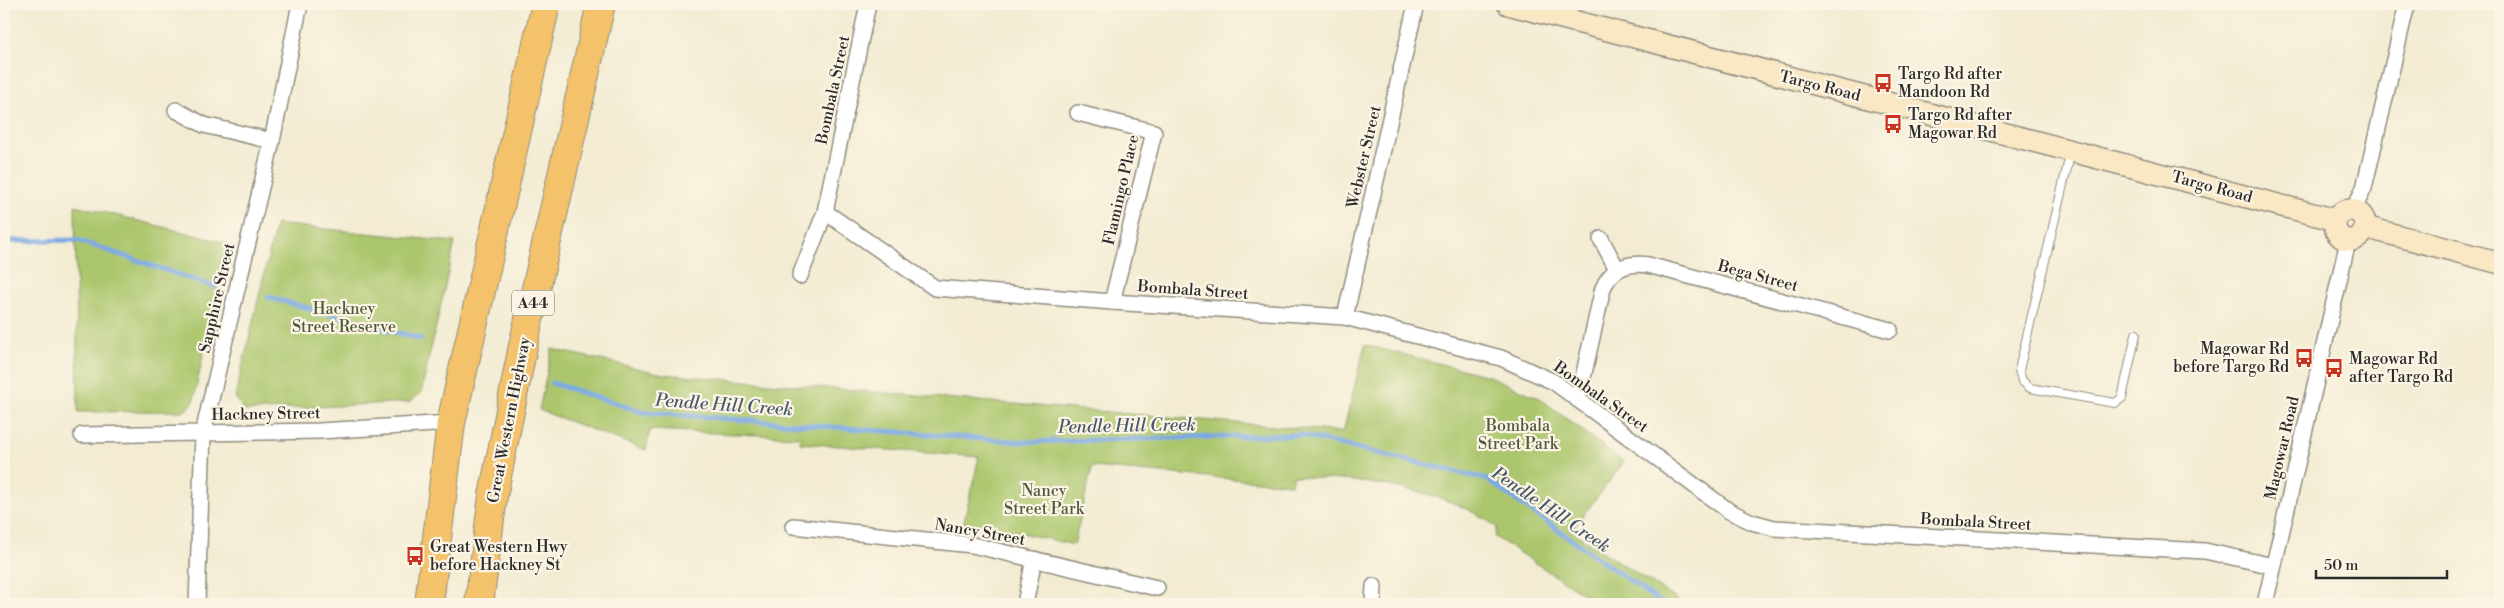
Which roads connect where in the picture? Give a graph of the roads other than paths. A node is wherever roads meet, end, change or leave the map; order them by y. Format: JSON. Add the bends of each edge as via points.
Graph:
{"nodes":[{"id":1,"x":300,"y":4,"type":"edge"},
{"id":2,"x":546,"y":4,"type":"edge"},
{"id":3,"x":601,"y":4,"type":"edge"},
{"id":4,"x":868,"y":4,"type":"edge"},
{"id":5,"x":1416,"y":4,"type":"edge"},
{"id":6,"x":1508,"y":4,"type":"edge"},
{"id":7,"x":2407,"y":4,"type":"edge"},
{"id":8,"x":176,"y":110,"type":"dead end"},
{"id":9,"x":1078,"y":113,"type":"dead end"},
{"id":10,"x":272,"y":141,"type":"junction"},
{"id":11,"x":2072,"y":150,"type":"junction"},
{"id":12,"x":826,"y":212,"type":"junction"},
{"id":13,"x":2351,"y":219,"type":"junction"},
{"id":14,"x":1601,"y":239,"type":"dead end"},
{"id":15,"x":2348,"y":241,"type":"joint"},
{"id":16,"x":2500,"y":263,"type":"edge"},
{"id":17,"x":1617,"y":269,"type":"junction"},
{"id":18,"x":800,"y":276,"type":"dead end"},
{"id":19,"x":1112,"y":302,"type":"junction"},
{"id":20,"x":1345,"y":317,"type":"junction"},
{"id":21,"x":1890,"y":330,"type":"dead end"},
{"id":22,"x":2136,"y":334,"type":"dead end"},
{"id":23,"x":1578,"y":400,"type":"junction"},
{"id":24,"x":451,"y":423,"type":"junction"},
{"id":25,"x":203,"y":432,"type":"junction"},
{"id":26,"x":82,"y":435,"type":"dead end"},
{"id":27,"x":793,"y":526,"type":"dead end"},
{"id":28,"x":1034,"y":559,"type":"junction"},
{"id":29,"x":2274,"y":566,"type":"junction"},
{"id":30,"x":1374,"y":586,"type":"dead end"},
{"id":31,"x":1157,"y":588,"type":"dead end"},
{"id":32,"x":197,"y":604,"type":"edge"},
{"id":33,"x":428,"y":604,"type":"edge"},
{"id":34,"x":479,"y":604,"type":"edge"},
{"id":35,"x":1025,"y":604,"type":"edge"},
{"id":36,"x":1373,"y":604,"type":"edge"},
{"id":37,"x":2264,"y":604,"type":"edge"}],
"edges":[{"from":1,"to":10,"type":"street","name":"Sapphire Street"},
{"from":2,"to":24,"type":"highway"},
{"from":3,"to":34,"type":"highway","name":"Great Western Highway","number":"A44","via":[[523,346],[493,496]]},
{"from":4,"to":12,"type":"street","name":"Bombala Street"},
{"from":5,"to":20,"type":"street","name":"Webster Street"},
{"from":6,"to":11,"type":"street","name":"Targo Road"},
{"from":7,"to":13,"type":"street","via":[[2364,188]]},
{"from":8,"to":10,"type":"street","via":[[204,125]]},
{"from":9,"to":19,"type":"street","name":"Flamingo Place","via":[[1154,132]]},
{"from":10,"to":25,"type":"street","name":"Sapphire Street"},
{"from":11,"to":13,"type":"street","name":"Targo Road"},
{"from":11,"to":22,"type":"lane","via":[[2020,376],[2030,388],[2115,403],[2122,398]]},
{"from":12,"to":18,"type":"street","name":"Bombala Street"},
{"from":12,"to":19,"type":"street","name":"Bombala Street","via":[[935,288]]},
{"from":13,"to":15,"type":"street","via":[[2334,227],[2338,235]]},
{"from":13,"to":16,"type":"street","name":"Targo Road"},
{"from":14,"to":17,"type":"street"},
{"from":15,"to":29,"type":"street","name":"Magowar Road"},
{"from":17,"to":21,"type":"street","name":"Bega Street","via":[[1628,265],[1648,265]]},
{"from":17,"to":23,"type":"street","via":[[1603,288]]},
{"from":19,"to":20,"type":"street","name":"Bombala Street"},
{"from":20,"to":23,"type":"street","name":"Bombala Street","via":[[1501,358],[1554,382]]},
{"from":23,"to":29,"type":"street","name":"Bombala Street","via":[[1718,504],[1741,518],[1769,527],[2205,551]]},
{"from":24,"to":25,"type":"street","name":"Hackney Street"},
{"from":24,"to":33,"type":"highway"},
{"from":25,"to":26,"type":"street","name":"Hackney Street"},
{"from":25,"to":32,"type":"street","name":"Sapphire Street"},
{"from":27,"to":28,"type":"street","name":"Nancy Street","via":[[972,545]]},
{"from":28,"to":31,"type":"street","name":"Nancy Street"},
{"from":28,"to":35,"type":"street"},
{"from":29,"to":37,"type":"street","name":"Magowar Road"},
{"from":30,"to":36,"type":"street"}]}
